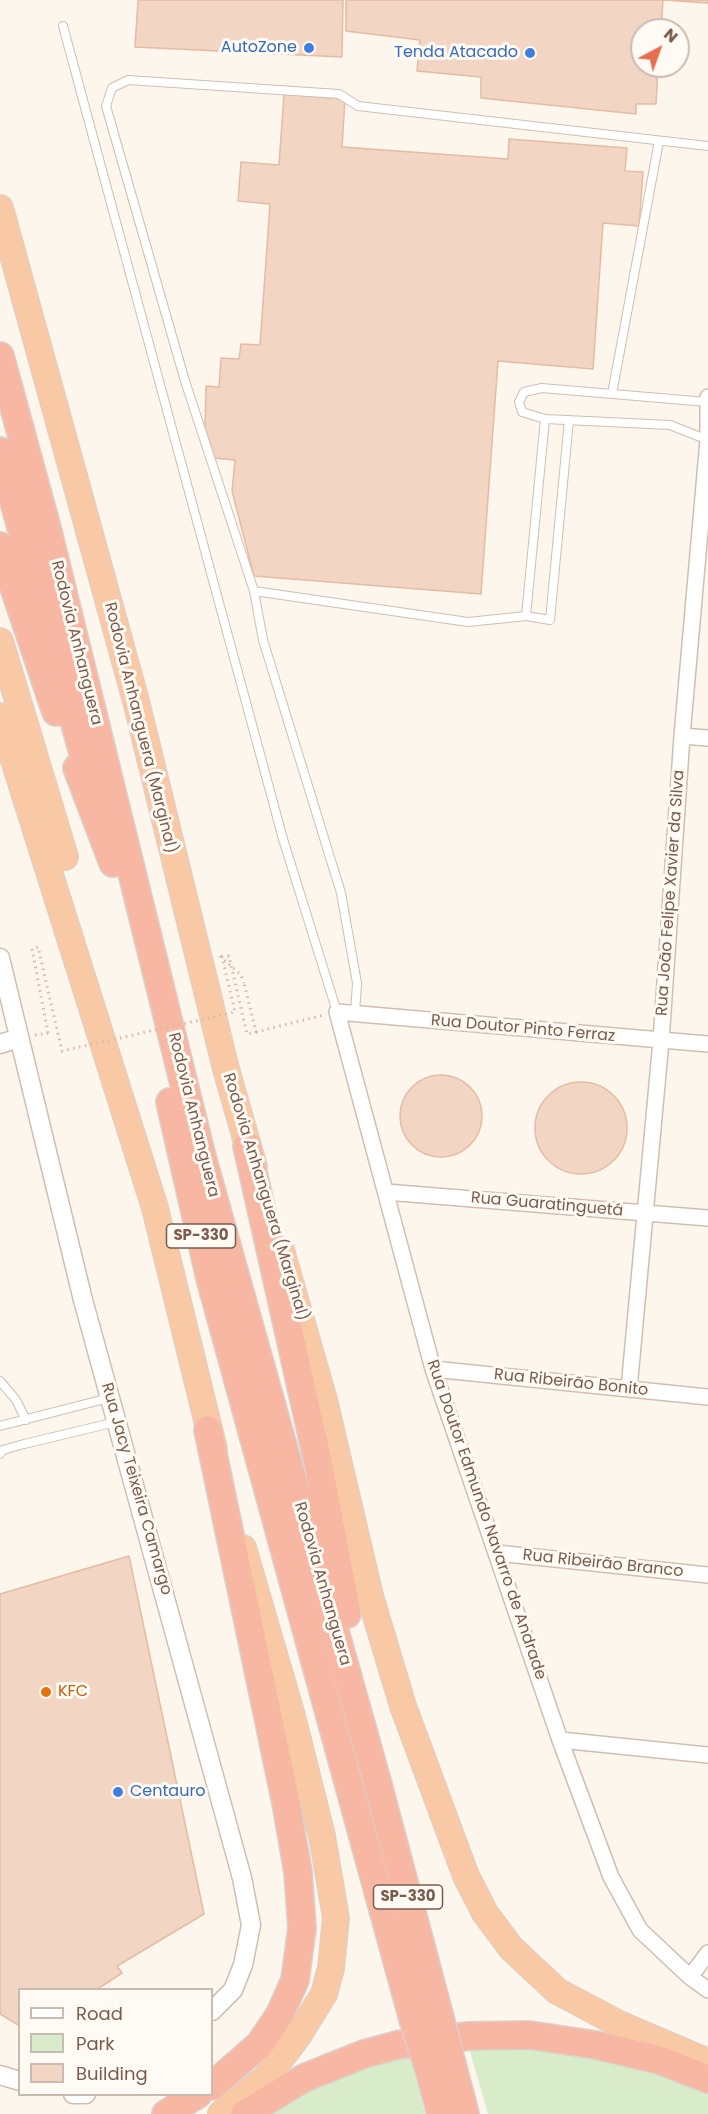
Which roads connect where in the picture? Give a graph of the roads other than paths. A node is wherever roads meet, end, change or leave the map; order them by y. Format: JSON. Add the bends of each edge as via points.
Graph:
{"nodes":[{"id":1,"x":63,"y":26,"type":"dead end"},
{"id":2,"x":659,"y":141,"type":"junction"},
{"id":3,"x":708,"y":146,"type":"edge"},
{"id":4,"x":0,"y":208,"type":"edge"},
{"id":5,"x":0,"y":356,"type":"edge"},
{"id":6,"x":612,"y":394,"type":"junction"},
{"id":7,"x":708,"y":397,"type":"edge"},
{"id":8,"x":707,"y":402,"type":"edge"},
{"id":9,"x":545,"y":419,"type":"junction"},
{"id":10,"x":569,"y":420,"type":"junction"},
{"id":11,"x":708,"y":440,"type":"edge"},
{"id":12,"x":0,"y":451,"type":"edge"},
{"id":13,"x":0,"y":546,"type":"edge"},
{"id":14,"x":254,"y":591,"type":"junction"},
{"id":15,"x":526,"y":616,"type":"junction"},
{"id":16,"x":0,"y":641,"type":"edge"},
{"id":17,"x":0,"y":716,"type":"edge"},
{"id":18,"x":682,"y":736,"type":"junction"},
{"id":19,"x":708,"y":738,"type":"edge"},
{"id":20,"x":113,"y":863,"type":"junction"},
{"id":21,"x":0,"y":958,"type":"edge"},
{"id":22,"x":337,"y":1012,"type":"junction"},
{"id":23,"x":355,"y":1014,"type":"junction"},
{"id":24,"x":19,"y":1038,"type":"junction"},
{"id":25,"x":661,"y":1041,"type":"junction"},
{"id":26,"x":0,"y":1044,"type":"edge"},
{"id":27,"x":708,"y":1044,"type":"edge"},
{"id":28,"x":132,"y":1136,"type":"junction"},
{"id":29,"x":247,"y":1146,"type":"junction"},
{"id":30,"x":386,"y":1192,"type":"junction"},
{"id":31,"x":647,"y":1213,"type":"junction"},
{"id":32,"x":708,"y":1218,"type":"edge"},
{"id":33,"x":434,"y":1369,"type":"junction"},
{"id":34,"x":0,"y":1381,"type":"edge"},
{"id":35,"x":629,"y":1389,"type":"junction"},
{"id":36,"x":110,"y":1397,"type":"junction"},
{"id":37,"x":708,"y":1397,"type":"edge"},
{"id":38,"x":26,"y":1420,"type":"junction"},
{"id":39,"x":118,"y":1421,"type":"junction"},
{"id":40,"x":0,"y":1426,"type":"edge"},
{"id":41,"x":208,"y":1430,"type":"junction"},
{"id":42,"x":0,"y":1454,"type":"edge"},
{"id":43,"x":497,"y":1553,"type":"junction"},
{"id":44,"x":708,"y":1575,"type":"edge"},
{"id":45,"x":560,"y":1740,"type":"junction"},
{"id":46,"x":708,"y":1755,"type":"edge"},
{"id":47,"x":377,"y":1780,"type":"junction"},
{"id":48,"x":708,"y":1953,"type":"edge"},
{"id":49,"x":690,"y":1977,"type":"junction"},
{"id":50,"x":708,"y":1990,"type":"edge"},
{"id":51,"x":213,"y":2010,"type":"edge"},
{"id":52,"x":708,"y":2062,"type":"edge"},
{"id":53,"x":441,"y":2071,"type":"junction"},
{"id":54,"x":0,"y":2075,"type":"edge"},
{"id":55,"x":708,"y":2079,"type":"edge"},
{"id":56,"x":18,"y":2080,"type":"edge"},
{"id":57,"x":213,"y":2085,"type":"edge"},
{"id":58,"x":195,"y":2096,"type":"edge"},
{"id":59,"x":166,"y":2114,"type":"edge"},
{"id":60,"x":221,"y":2114,"type":"edge"},
{"id":61,"x":245,"y":2114,"type":"edge"},
{"id":62,"x":441,"y":2114,"type":"edge"},
{"id":63,"x":465,"y":2114,"type":"edge"}],
"edges":[{"from":1,"to":22,"type":"lane","via":[[283,839]]},
{"from":2,"to":3,"type":"lane"},
{"from":2,"to":6,"type":"lane"},
{"from":2,"to":14,"type":"lane","via":[[358,106],[339,94],[128,80],[112,88],[106,106],[185,381]]},
{"from":4,"to":29,"type":"highway","name":"Rodovia Anhanguera (Marginal)","via":[[133,690]]},
{"from":5,"to":47,"type":"highway","name":"Rodovia Anhanguera","number":"SP-330","via":[[47,528],[202,1157]]},
{"from":6,"to":8,"type":"lane"},
{"from":6,"to":9,"type":"lane","via":[[542,387],[524,392],[519,402],[522,412]]},
{"from":7,"to":8,"type":"street","name":"Rua João Felipe Xavier da Silva"},
{"from":8,"to":11,"type":"street","name":"Rua João Felipe Xavier da Silva"},
{"from":9,"to":10,"type":"lane"},
{"from":9,"to":15,"type":"lane"},
{"from":10,"to":11,"type":"lane","via":[[670,425]]},
{"from":10,"to":15,"type":"lane","via":[[550,620]]},
{"from":11,"to":18,"type":"street","name":"Rua João Felipe Xavier da Silva"},
{"from":12,"to":20,"type":"highway","name":"Rodovia Anhanguera","number":"SP-330"},
{"from":13,"to":20,"type":"highway","via":[[44,681]]},
{"from":14,"to":15,"type":"lane","via":[[468,622]]},
{"from":14,"to":23,"type":"lane","via":[[263,640],[341,893],[357,983]]},
{"from":16,"to":28,"type":"highway","via":[[106,992]]},
{"from":17,"to":28,"type":"highway"},
{"from":18,"to":19,"type":"street"},
{"from":18,"to":25,"type":"street","name":"Rua João Felipe Xavier da Silva"},
{"from":20,"to":53,"type":"highway","name":"Rodovia Anhanguera","number":"SP-330","bridge":true,"via":[[210,1278],[413,2019]]},
{"from":21,"to":24,"type":"street","name":"Rua Jacy Teixeira Camargo"},
{"from":22,"to":23,"type":"street","name":"Rua Doutor Pinto Ferraz"},
{"from":22,"to":30,"type":"street","name":"Rua Doutor Edmundo Navarro de Andrade"},
{"from":23,"to":25,"type":"street","name":"Rua Doutor Pinto Ferraz"},
{"from":24,"to":26,"type":"street"},
{"from":24,"to":36,"type":"street","name":"Rua Jacy Teixeira Camargo"},
{"from":25,"to":27,"type":"street","name":"Rua Doutor Pinto Ferraz"},
{"from":25,"to":31,"type":"street","name":"Rua João Felipe Xavier da Silva"},
{"from":28,"to":41,"type":"highway","via":[[165,1248]]},
{"from":29,"to":47,"type":"highway","via":[[318,1462]]},
{"from":29,"to":52,"type":"highway","name":"Rodovia Anhanguera (Marginal)","via":[[288,1268],[370,1596],[403,1706],[485,1913],[511,1948],[557,1991],[621,2025]]},
{"from":30,"to":31,"type":"street","name":"Rua Guaratinguetá"},
{"from":30,"to":33,"type":"street","name":"Rua Doutor Edmundo Navarro de Andrade"},
{"from":31,"to":32,"type":"street","name":"Rua Guaratinguetá"},
{"from":31,"to":35,"type":"street","name":"Rua João Felipe Xavier da Silva"},
{"from":33,"to":35,"type":"street","name":"Rua Ribeirão Bonito"},
{"from":33,"to":43,"type":"street","name":"Rua Doutor Edmundo Navarro de Andrade"},
{"from":34,"to":38,"type":"lane"},
{"from":35,"to":37,"type":"street","name":"Rua Ribeirão Bonito"},
{"from":36,"to":38,"type":"lane"},
{"from":36,"to":39,"type":"street","name":"Rua Jacy Teixeira Camargo"},
{"from":38,"to":40,"type":"lane"},
{"from":39,"to":42,"type":"lane","via":[[24,1444]]},
{"from":39,"to":51,"type":"street","name":"Rua Jacy Teixeira Camargo","via":[[239,1867],[251,1925],[233,1990]]},
{"from":41,"to":57,"type":"highway","via":[[285,1803],[298,1872],[302,1928],[295,1980],[280,2014],[260,2044]]},
{"from":41,"to":60,"type":"highway","via":[[295,1727],[322,1836],[336,1918],[324,1994],[298,2037],[266,2078]]},
{"from":43,"to":44,"type":"street","name":"Rua Ribeirão Branco"},
{"from":43,"to":45,"type":"street","name":"Rua Doutor Edmundo Navarro de Andrade"},
{"from":45,"to":46,"type":"street"},
{"from":45,"to":49,"type":"street","name":"Rua Doutor Edmundo Navarro de Andrade","via":[[611,1877],[630,1912],[640,1930]]},
{"from":47,"to":53,"type":"highway","name":"Rodovia Anhanguera","number":"SP-330","bridge":true,"via":[[439,2014]]},
{"from":48,"to":49,"type":"street"},
{"from":49,"to":50,"type":"street","name":"Rua Doutor Edmundo Navarro de Andrade"},
{"from":53,"to":62,"type":"highway","name":"Rodovia Anhanguera","number":"SP-330"},
{"from":53,"to":63,"type":"highway","name":"Rodovia Anhanguera","number":"SP-330"},
{"from":54,"to":56,"type":"street"},
{"from":55,"to":61,"type":"highway","via":[[659,2060],[596,2045],[529,2035],[469,2036],[397,2045],[364,2054],[304,2078]]},
{"from":58,"to":59,"type":"highway"}]}
